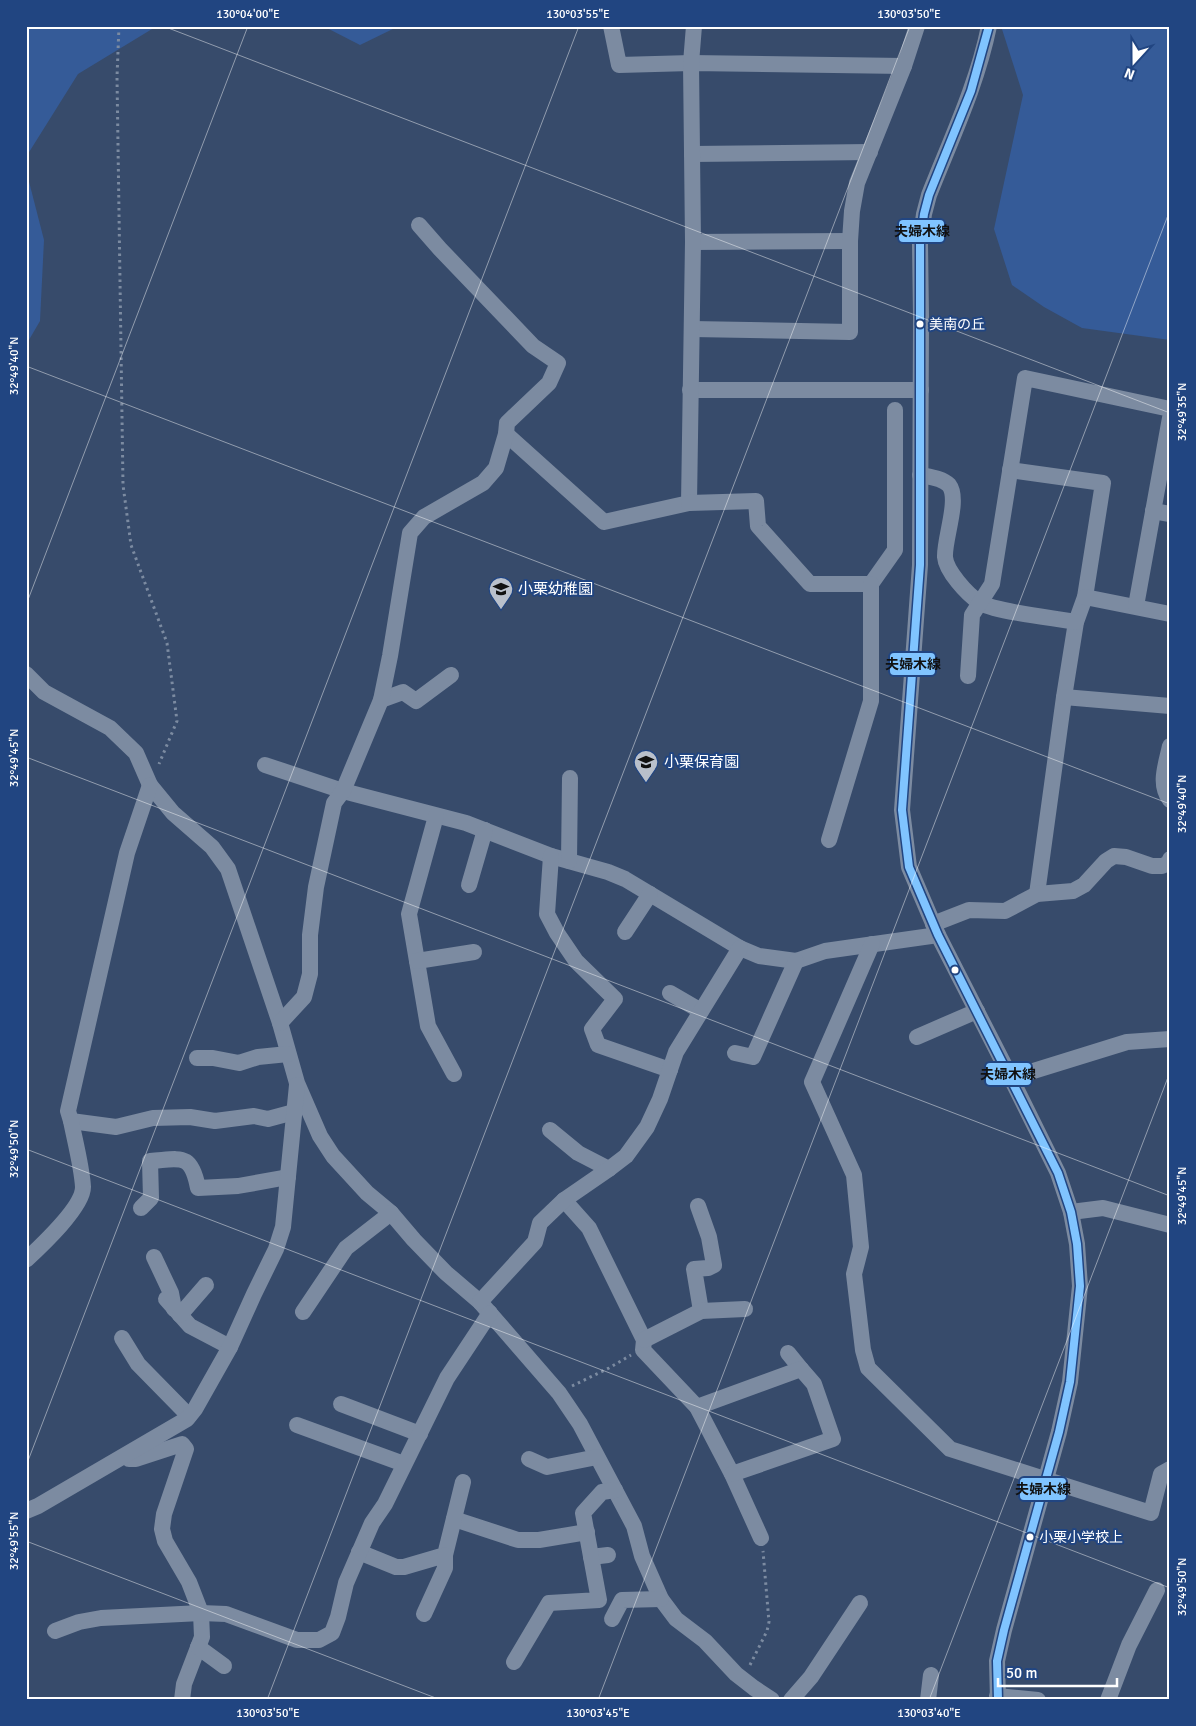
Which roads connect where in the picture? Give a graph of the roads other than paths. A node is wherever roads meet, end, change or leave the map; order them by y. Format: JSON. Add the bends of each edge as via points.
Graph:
{"nodes":[{"id":1,"x":611,"y":26,"type":"edge"},
{"id":2,"x":694,"y":26,"type":"edge"},
{"id":3,"x":917,"y":26,"type":"edge"},
{"id":4,"x":989,"y":26,"type":"edge"},
{"id":5,"x":691,"y":63,"type":"junction"},
{"id":6,"x":904,"y":66,"type":"junction"},
{"id":7,"x":870,"y":152,"type":"junction"},
{"id":8,"x":692,"y":154,"type":"junction"},
{"id":9,"x":419,"y":225,"type":"dead end"},
{"id":10,"x":850,"y":241,"type":"junction"},
{"id":11,"x":693,"y":242,"type":"junction"},
{"id":12,"x":692,"y":329,"type":"junction"},
{"id":13,"x":690,"y":390,"type":"junction"},
{"id":14,"x":921,"y":390,"type":"junction"},
{"id":15,"x":1170,"y":409,"type":"edge"},
{"id":16,"x":895,"y":410,"type":"dead end"},
{"id":17,"x":1170,"y":418,"type":"edge"},
{"id":18,"x":506,"y":434,"type":"junction"},
{"id":19,"x":1010,"y":470,"type":"junction"},
{"id":20,"x":920,"y":475,"type":"junction"},
{"id":21,"x":689,"y":503,"type":"junction"},
{"id":22,"x":1153,"y":511,"type":"junction"},
{"id":23,"x":1170,"y":514,"type":"edge"},
{"id":24,"x":871,"y":584,"type":"junction"},
{"id":25,"x":1085,"y":597,"type":"junction"},
{"id":26,"x":979,"y":602,"type":"junction"},
{"id":27,"x":1136,"y":606,"type":"junction"},
{"id":28,"x":1170,"y":614,"type":"edge"},
{"id":29,"x":1076,"y":622,"type":"junction"},
{"id":30,"x":26,"y":674,"type":"edge"},
{"id":31,"x":450,"y":674,"type":"dead end"},
{"id":32,"x":968,"y":676,"type":"dead end"},
{"id":33,"x":1064,"y":697,"type":"junction"},
{"id":34,"x":381,"y":700,"type":"junction"},
{"id":35,"x":1170,"y":706,"type":"edge"},
{"id":36,"x":1170,"y":746,"type":"edge"},
{"id":37,"x":265,"y":765,"type":"dead end"},
{"id":38,"x":570,"y":778,"type":"dead end"},
{"id":39,"x":150,"y":785,"type":"junction"},
{"id":40,"x":343,"y":791,"type":"junction"},
{"id":41,"x":1170,"y":800,"type":"edge"},
{"id":42,"x":436,"y":816,"type":"junction"},
{"id":43,"x":484,"y":830,"type":"junction"},
{"id":44,"x":829,"y":840,"type":"dead end"},
{"id":45,"x":551,"y":856,"type":"junction"},
{"id":46,"x":1170,"y":859,"type":"edge"},
{"id":47,"x":568,"y":861,"type":"junction"},
{"id":48,"x":469,"y":885,"type":"dead end"},
{"id":49,"x":650,"y":894,"type":"junction"},
{"id":50,"x":1037,"y":894,"type":"junction"},
{"id":51,"x":936,"y":930,"type":"junction"},
{"id":52,"x":625,"y":932,"type":"dead end"},
{"id":53,"x":872,"y":944,"type":"junction"},
{"id":54,"x":740,"y":948,"type":"junction"},
{"id":55,"x":474,"y":952,"type":"dead end"},
{"id":56,"x":417,"y":961,"type":"junction"},
{"id":57,"x":796,"y":961,"type":"junction"},
{"id":58,"x":670,"y":993,"type":"dead end"},
{"id":59,"x":701,"y":1011,"type":"junction"},
{"id":60,"x":977,"y":1011,"type":"junction"},
{"id":61,"x":280,"y":1023,"type":"junction"},
{"id":62,"x":917,"y":1037,"type":"dead end"},
{"id":63,"x":1170,"y":1040,"type":"edge"},
{"id":64,"x":735,"y":1053,"type":"dead end"},
{"id":65,"x":288,"y":1054,"type":"junction"},
{"id":66,"x":197,"y":1058,"type":"dead end"},
{"id":67,"x":670,"y":1070,"type":"junction"},
{"id":68,"x":454,"y":1074,"type":"dead end"},
{"id":69,"x":1011,"y":1078,"type":"junction"},
{"id":70,"x":297,"y":1083,"type":"junction"},
{"id":71,"x":294,"y":1112,"type":"junction"},
{"id":72,"x":71,"y":1121,"type":"junction"},
{"id":73,"x":550,"y":1130,"type":"dead end"},
{"id":74,"x":609,"y":1169,"type":"junction"},
{"id":75,"x":288,"y":1177,"type":"junction"},
{"id":76,"x":564,"y":1200,"type":"junction"},
{"id":77,"x":698,"y":1206,"type":"dead end"},
{"id":78,"x":141,"y":1208,"type":"dead end"},
{"id":79,"x":1071,"y":1212,"type":"junction"},
{"id":80,"x":391,"y":1213,"type":"junction"},
{"id":81,"x":1170,"y":1225,"type":"edge"},
{"id":82,"x":154,"y":1257,"type":"dead end"},
{"id":83,"x":26,"y":1260,"type":"edge"},
{"id":84,"x":206,"y":1286,"type":"dead end"},
{"id":85,"x":173,"y":1308,"type":"junction"},
{"id":86,"x":485,"y":1308,"type":"junction"},
{"id":87,"x":745,"y":1309,"type":"dead end"},
{"id":88,"x":701,"y":1311,"type":"junction"},
{"id":89,"x":303,"y":1312,"type":"dead end"},
{"id":90,"x":122,"y":1338,"type":"dead end"},
{"id":91,"x":644,"y":1345,"type":"junction"},
{"id":92,"x":230,"y":1347,"type":"junction"},
{"id":93,"x":788,"y":1353,"type":"dead end"},
{"id":94,"x":801,"y":1369,"type":"junction"},
{"id":95,"x":340,"y":1404,"type":"dead end"},
{"id":96,"x":696,"y":1407,"type":"junction"},
{"id":97,"x":189,"y":1416,"type":"junction"},
{"id":98,"x":297,"y":1424,"type":"dead end"},
{"id":99,"x":420,"y":1434,"type":"junction"},
{"id":100,"x":597,"y":1457,"type":"junction"},
{"id":101,"x":119,"y":1459,"type":"junction"},
{"id":102,"x":529,"y":1459,"type":"dead end"},
{"id":103,"x":404,"y":1464,"type":"junction"},
{"id":104,"x":1170,"y":1469,"type":"edge"},
{"id":105,"x":732,"y":1474,"type":"junction"},
{"id":106,"x":1046,"y":1480,"type":"junction"},
{"id":107,"x":463,"y":1482,"type":"dead end"},
{"id":108,"x":615,"y":1490,"type":"junction"},
{"id":109,"x":26,"y":1511,"type":"edge"},
{"id":110,"x":454,"y":1519,"type":"junction"},
{"id":111,"x":587,"y":1532,"type":"junction"},
{"id":112,"x":761,"y":1538,"type":"road end"},
{"id":113,"x":358,"y":1552,"type":"junction"},
{"id":114,"x":445,"y":1555,"type":"junction"},
{"id":115,"x":608,"y":1555,"type":"dead end"},
{"id":116,"x":591,"y":1557,"type":"junction"},
{"id":117,"x":1157,"y":1590,"type":"dead end"},
{"id":118,"x":661,"y":1598,"type":"junction"},
{"id":119,"x":860,"y":1603,"type":"dead end"},
{"id":120,"x":201,"y":1613,"type":"junction"},
{"id":121,"x":424,"y":1614,"type":"dead end"},
{"id":122,"x":612,"y":1619,"type":"dead end"},
{"id":123,"x":55,"y":1631,"type":"dead end"},
{"id":124,"x":198,"y":1647,"type":"junction"},
{"id":125,"x":514,"y":1662,"type":"dead end"},
{"id":126,"x":224,"y":1666,"type":"dead end"},
{"id":127,"x":931,"y":1675,"type":"dead end"},
{"id":128,"x":747,"y":1689,"type":"edge"},
{"id":129,"x":997,"y":1698,"type":"edge"},
{"id":130,"x":182,"y":1700,"type":"edge"},
{"id":131,"x":772,"y":1700,"type":"edge"},
{"id":132,"x":791,"y":1700,"type":"edge"},
{"id":133,"x":928,"y":1700,"type":"edge"},
{"id":134,"x":1038,"y":1700,"type":"edge"},
{"id":135,"x":1108,"y":1700,"type":"edge"}],
"edges":[{"from":1,"to":5,"type":"street","via":[[619,64]]},
{"from":2,"to":5,"type":"street"},
{"from":3,"to":6,"type":"street"},
{"from":4,"to":14,"type":"street","via":[[974,84],[924,214],[920,244]]},
{"from":5,"to":6,"type":"street"},
{"from":5,"to":8,"type":"street"},
{"from":6,"to":7,"type":"street"},
{"from":7,"to":8,"type":"street"},
{"from":7,"to":10,"type":"street","via":[[858,183]]},
{"from":8,"to":11,"type":"street"},
{"from":9,"to":18,"type":"street","via":[[533,346],[558,363],[549,383],[507,424]]},
{"from":10,"to":11,"type":"street"},
{"from":10,"to":12,"type":"street","via":[[850,332]]},
{"from":11,"to":12,"type":"street"},
{"from":12,"to":13,"type":"street"},
{"from":13,"to":14,"type":"street"},
{"from":13,"to":21,"type":"street"},
{"from":14,"to":20,"type":"street"},
{"from":15,"to":19,"type":"street","via":[[1025,378]]},
{"from":16,"to":24,"type":"street","via":[[895,550]]},
{"from":17,"to":22,"type":"street"},
{"from":18,"to":21,"type":"street","via":[[604,522]]},
{"from":18,"to":34,"type":"street","via":[[496,468],[483,483],[424,517],[410,533]]},
{"from":19,"to":25,"type":"street","via":[[1103,482]]},
{"from":19,"to":26,"type":"street","via":[[992,584]]},
{"from":20,"to":26,"type":"street","via":[[941,480],[950,486],[953,498],[945,558],[955,580]]},
{"from":20,"to":51,"type":"street","via":[[920,565],[902,810],[909,867]]},
{"from":21,"to":24,"type":"street","via":[[756,501],[758,526],[810,584]]},
{"from":22,"to":23,"type":"street"},
{"from":22,"to":27,"type":"street"},
{"from":24,"to":44,"type":"street","via":[[871,701]]},
{"from":25,"to":27,"type":"street"},
{"from":25,"to":29,"type":"street"},
{"from":26,"to":29,"type":"street","via":[[995,608]]},
{"from":26,"to":32,"type":"street","via":[[972,615]]},
{"from":27,"to":28,"type":"street"},
{"from":29,"to":33,"type":"street"},
{"from":30,"to":39,"type":"street","via":[[44,692],[110,728],[136,753]]},
{"from":31,"to":34,"type":"street","via":[[416,701],[403,692]]},
{"from":33,"to":35,"type":"street"},
{"from":33,"to":50,"type":"street"},
{"from":34,"to":40,"type":"street"},
{"from":36,"to":41,"type":"street","via":[[1163,783],[1164,792]]},
{"from":37,"to":40,"type":"street"},
{"from":38,"to":47,"type":"street"},
{"from":39,"to":61,"type":"street","via":[[173,813],[212,847],[228,868]]},
{"from":39,"to":72,"type":"street","via":[[127,853],[68,1112]]},
{"from":40,"to":42,"type":"street"},
{"from":40,"to":61,"type":"street","via":[[334,803],[316,887],[310,936],[310,974],[304,997]]},
{"from":42,"to":43,"type":"street"},
{"from":42,"to":56,"type":"street","via":[[408,914]]},
{"from":43,"to":45,"type":"street"},
{"from":43,"to":48,"type":"street"},
{"from":45,"to":47,"type":"street"},
{"from":45,"to":67,"type":"street","via":[[547,914],[576,961],[615,1000],[592,1029],[598,1044]]},
{"from":46,"to":50,"type":"street","via":[[1162,866],[1152,866],[1114,856],[1084,885],[1073,891]]},
{"from":47,"to":49,"type":"street","via":[[608,872]]},
{"from":49,"to":52,"type":"street"},
{"from":49,"to":54,"type":"street"},
{"from":50,"to":51,"type":"street","via":[[1005,911],[969,910]]},
{"from":51,"to":53,"type":"street"},
{"from":51,"to":60,"type":"street"},
{"from":53,"to":57,"type":"street"},
{"from":53,"to":106,"type":"street","via":[[812,1082],[854,1175],[861,1246],[854,1274],[868,1368],[950,1449]]},
{"from":54,"to":57,"type":"street","via":[[759,956]]},
{"from":54,"to":59,"type":"street"},
{"from":55,"to":56,"type":"street"},
{"from":56,"to":68,"type":"street","via":[[428,1026]]},
{"from":57,"to":64,"type":"street","via":[[753,1057]]},
{"from":58,"to":59,"type":"street"},
{"from":59,"to":67,"type":"street","via":[[676,1052]]},
{"from":60,"to":62,"type":"street"},
{"from":60,"to":69,"type":"street"},
{"from":61,"to":65,"type":"street"},
{"from":63,"to":69,"type":"street","via":[[1127,1042]]},
{"from":65,"to":66,"type":"street","via":[[239,1063]]},
{"from":65,"to":70,"type":"street"},
{"from":67,"to":74,"type":"street","via":[[647,1127],[626,1156]]},
{"from":69,"to":79,"type":"street","via":[[1058,1173]]},
{"from":70,"to":71,"type":"street"},
{"from":70,"to":80,"type":"street","via":[[320,1136],[333,1156],[367,1193]]},
{"from":71,"to":72,"type":"street","via":[[268,1119],[254,1116],[215,1121],[190,1117],[153,1118],[116,1127]]},
{"from":71,"to":75,"type":"street"},
{"from":72,"to":83,"type":"street","via":[[83,1188],[80,1199],[48,1239]]},
{"from":73,"to":74,"type":"street","via":[[578,1153]]},
{"from":74,"to":76,"type":"street"},
{"from":75,"to":78,"type":"street","via":[[238,1186],[198,1188],[189,1162],[181,1158],[150,1162],[151,1198]]},
{"from":75,"to":92,"type":"street","via":[[283,1227],[276,1250]]},
{"from":76,"to":86,"type":"street","via":[[540,1223],[535,1242]]},
{"from":76,"to":91,"type":"street","via":[[589,1228]]},
{"from":77,"to":88,"type":"street","via":[[709,1236],[714,1265],[694,1269]]},
{"from":79,"to":81,"type":"street","via":[[1103,1208]]},
{"from":79,"to":106,"type":"street","via":[[1080,1286],[1076,1333],[1070,1382]]},
{"from":80,"to":86,"type":"street","via":[[446,1273]]},
{"from":80,"to":89,"type":"street","via":[[346,1248]]},
{"from":82,"to":85,"type":"street","via":[[171,1292]]},
{"from":84,"to":85,"type":"street"},
{"from":85,"to":92,"type":"street","via":[[190,1326]]},
{"from":86,"to":99,"type":"street"},
{"from":86,"to":100,"type":"street","via":[[559,1394]]},
{"from":87,"to":88,"type":"street"},
{"from":88,"to":91,"type":"street"},
{"from":90,"to":97,"type":"street","via":[[138,1364]]},
{"from":91,"to":96,"type":"street"},
{"from":92,"to":97,"type":"street"},
{"from":93,"to":94,"type":"street"},
{"from":94,"to":96,"type":"street"},
{"from":94,"to":105,"type":"street","via":[[814,1384],[833,1439]]},
{"from":95,"to":99,"type":"street"},
{"from":96,"to":105,"type":"street"},
{"from":97,"to":101,"type":"street"},
{"from":98,"to":103,"type":"street"},
{"from":99,"to":103,"type":"street"},
{"from":100,"to":102,"type":"street","via":[[547,1467]]},
{"from":100,"to":108,"type":"street"},
{"from":101,"to":109,"type":"street"},
{"from":101,"to":120,"type":"street","via":[[136,1458],[182,1444],[186,1449],[164,1514],[162,1530],[164,1541],[189,1582]]},
{"from":103,"to":113,"type":"street"},
{"from":104,"to":106,"type":"street","via":[[1161,1474],[1151,1513]]},
{"from":105,"to":112,"type":"street"},
{"from":106,"to":129,"type":"street","via":[[997,1661]]},
{"from":107,"to":110,"type":"street"},
{"from":108,"to":111,"type":"street","via":[[602,1492],[584,1513]]},
{"from":108,"to":118,"type":"street","via":[[634,1526],[642,1556]]},
{"from":110,"to":111,"type":"street","via":[[518,1540],[540,1540]]},
{"from":110,"to":114,"type":"street"},
{"from":111,"to":116,"type":"street"},
{"from":113,"to":114,"type":"street","via":[[396,1567]]},
{"from":113,"to":120,"type":"street","via":[[332,1633],[318,1640],[297,1640],[226,1614]]},
{"from":114,"to":121,"type":"street","via":[[444,1568]]},
{"from":115,"to":116,"type":"street"},
{"from":116,"to":125,"type":"street","via":[[599,1600],[548,1603]]},
{"from":117,"to":135,"type":"street","via":[[1129,1645]]},
{"from":118,"to":122,"type":"street","via":[[622,1600]]},
{"from":118,"to":128,"type":"street","via":[[676,1619],[705,1641]]},
{"from":119,"to":132,"type":"street","via":[[811,1677]]},
{"from":120,"to":123,"type":"street","via":[[101,1618]]},
{"from":120,"to":124,"type":"street","via":[[202,1637]]},
{"from":124,"to":126,"type":"street"},
{"from":124,"to":130,"type":"street","via":[[184,1684]]},
{"from":127,"to":133,"type":"street"},
{"from":128,"to":131,"type":"street"},
{"from":129,"to":134,"type":"street"}]}
